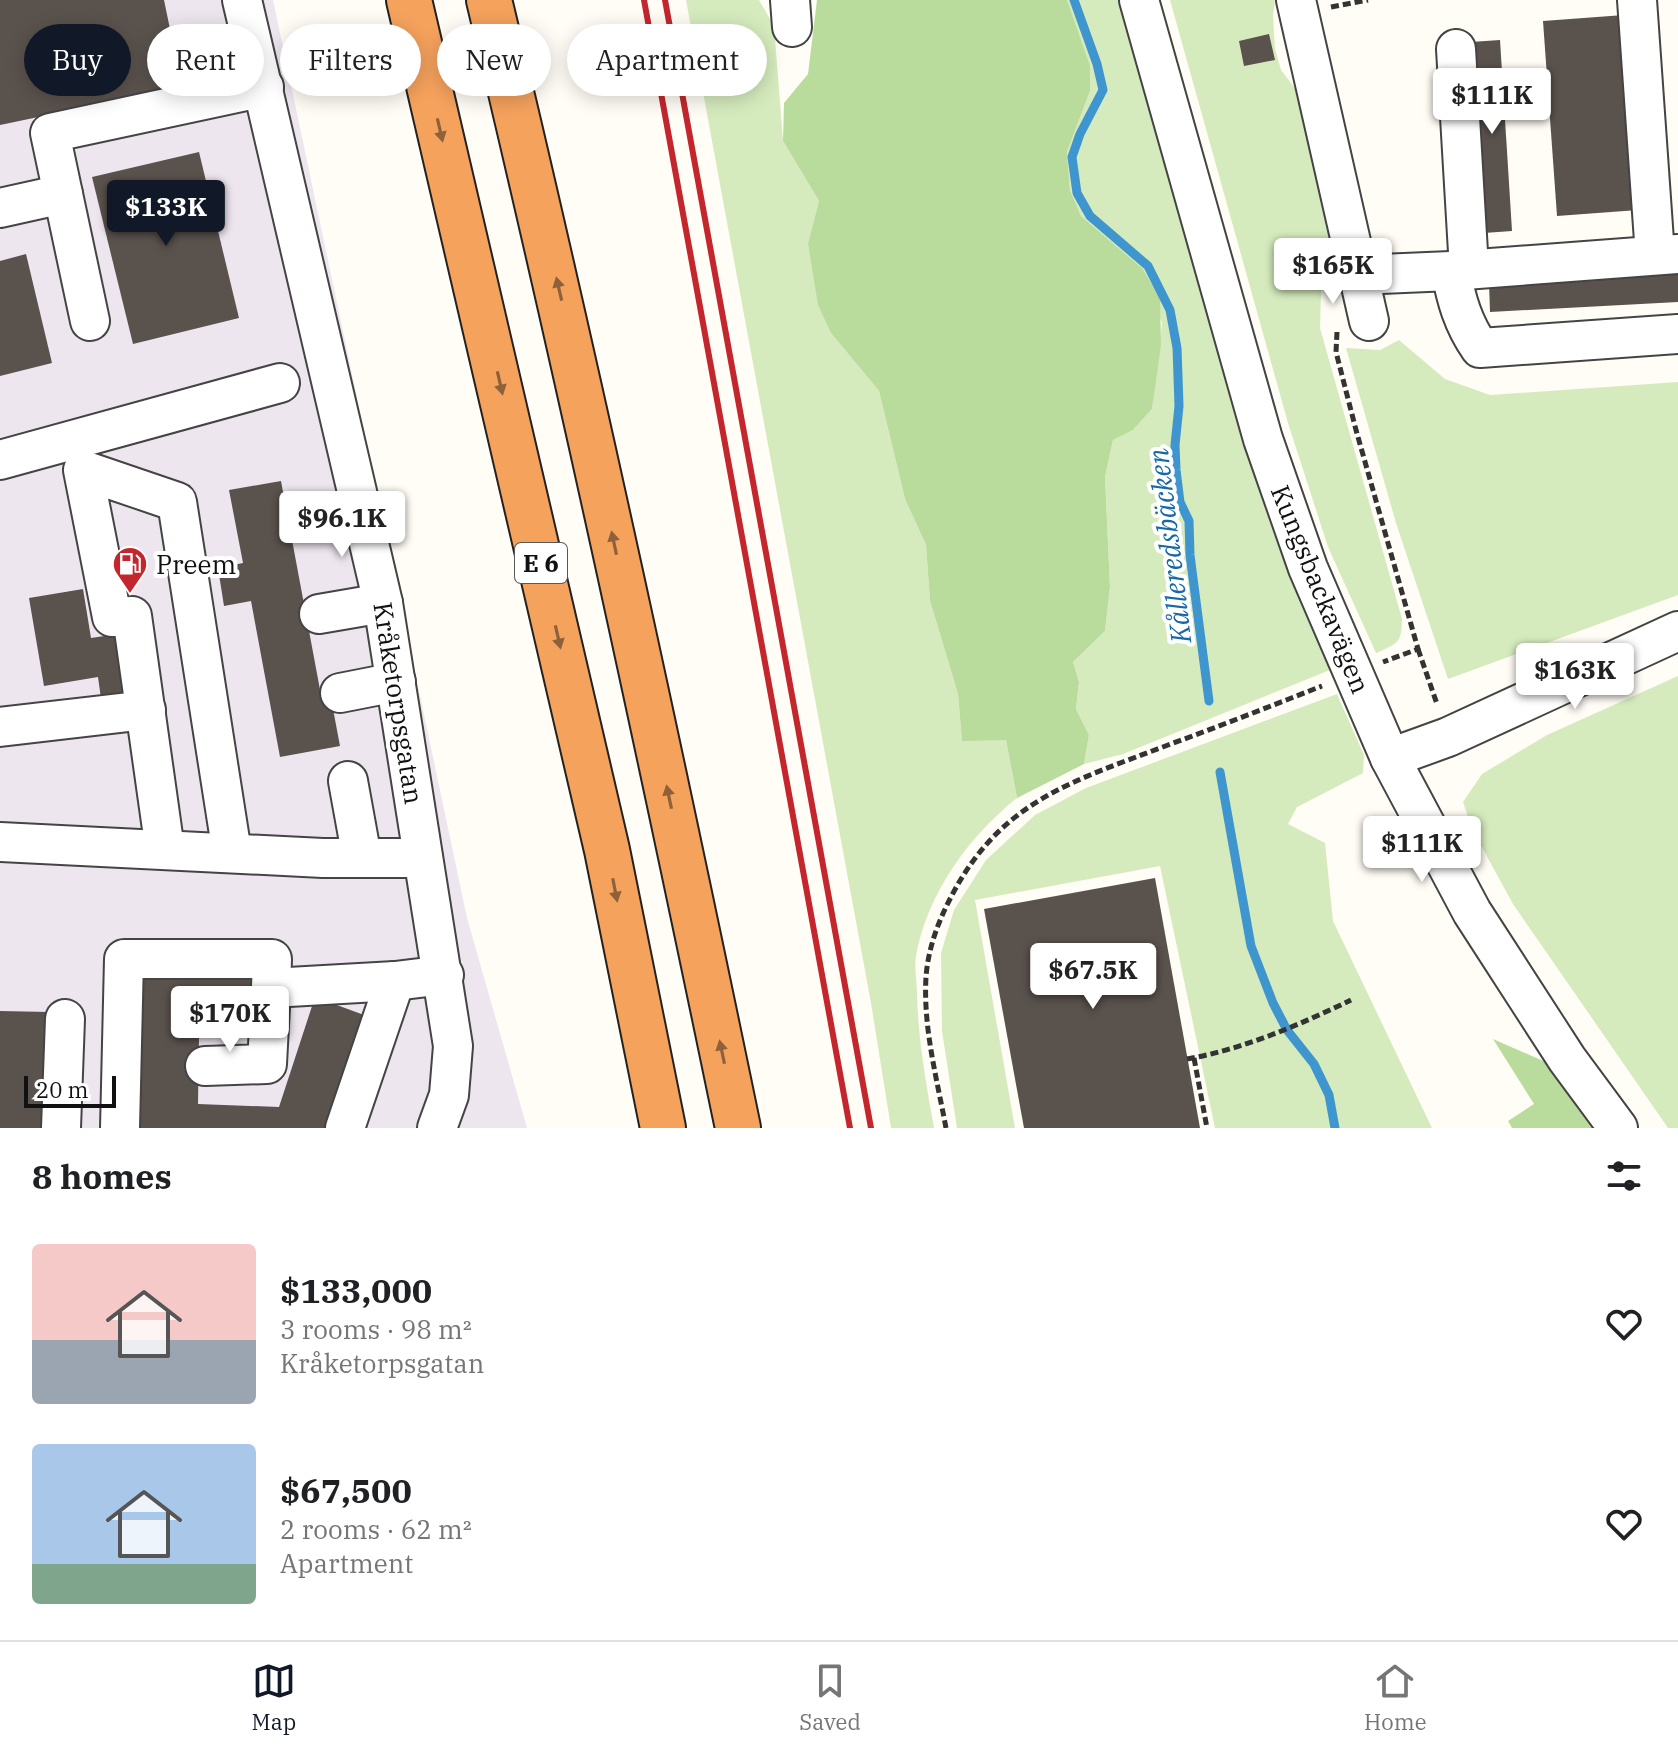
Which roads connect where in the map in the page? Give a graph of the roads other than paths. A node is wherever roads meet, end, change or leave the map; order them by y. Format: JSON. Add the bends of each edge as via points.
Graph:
{"nodes":[{"id":1,"x":242,"y":0,"type":"edge"},
{"id":2,"x":409,"y":0,"type":"edge"},
{"id":3,"x":489,"y":0,"type":"edge"},
{"id":4,"x":1139,"y":0,"type":"edge"},
{"id":5,"x":1296,"y":0,"type":"edge"},
{"id":6,"x":1637,"y":0,"type":"edge"},
{"id":7,"x":248,"y":24,"type":"edge"},
{"id":8,"x":1456,"y":49,"type":"dead end"},
{"id":9,"x":264,"y":87,"type":"edge"},
{"id":10,"x":222,"y":96,"type":"edge"},
{"id":11,"x":63,"y":194,"type":"junction"},
{"id":12,"x":0,"y":208,"type":"edge"},
{"id":13,"x":1667,"y":254,"type":"edge"},
{"id":14,"x":1460,"y":270,"type":"junction"},
{"id":15,"x":1357,"y":275,"type":"junction"},
{"id":16,"x":90,"y":321,"type":"dead end"},
{"id":17,"x":1354,"y":324,"type":"road end"},
{"id":18,"x":1678,"y":334,"type":"edge"},
{"id":19,"x":280,"y":383,"type":"dead end"},
{"id":20,"x":78,"y":455,"type":"junction"},
{"id":21,"x":0,"y":460,"type":"edge"},
{"id":22,"x":362,"y":506,"type":"junction"},
{"id":23,"x":307,"y":520,"type":"dead end"},
{"id":24,"x":383,"y":603,"type":"junction"},
{"id":25,"x":319,"y":614,"type":"dead end"},
{"id":26,"x":1678,"y":631,"type":"edge"},
{"id":27,"x":396,"y":682,"type":"junction"},
{"id":28,"x":340,"y":693,"type":"dead end"},
{"id":29,"x":146,"y":710,"type":"junction"},
{"id":30,"x":0,"y":727,"type":"edge"},
{"id":31,"x":1390,"y":758,"type":"junction"},
{"id":32,"x":348,"y":781,"type":"dead end"},
{"id":33,"x":0,"y":842,"type":"edge"},
{"id":34,"x":165,"y":850,"type":"junction"},
{"id":35,"x":232,"y":853,"type":"junction"},
{"id":36,"x":362,"y":858,"type":"junction"},
{"id":37,"x":423,"y":858,"type":"junction"},
{"id":38,"x":444,"y":975,"type":"junction"},
{"id":39,"x":395,"y":981,"type":"junction"},
{"id":40,"x":271,"y":988,"type":"junction"},
{"id":41,"x":65,"y":1019,"type":"dead end"},
{"id":42,"x":205,"y":1066,"type":"dead end"},
{"id":43,"x":61,"y":1128,"type":"edge"},
{"id":44,"x":120,"y":1128,"type":"edge"},
{"id":45,"x":345,"y":1128,"type":"edge"},
{"id":46,"x":437,"y":1128,"type":"edge"},
{"id":47,"x":663,"y":1128,"type":"edge"},
{"id":48,"x":738,"y":1128,"type":"edge"},
{"id":49,"x":1618,"y":1128,"type":"edge"}],
"edges":[{"from":1,"to":7,"type":"street","name":"Kråketorpsgatan"},
{"from":2,"to":47,"type":"highway","number":"E 6","one_way":true,"via":[[607,850]]},
{"from":48,"to":3,"type":"highway","one_way":true,"via":[[568,329]]},
{"from":4,"to":31,"type":"street","name":"Kungsbackavägen","via":[[1263,439],[1308,568]]},
{"from":5,"to":15,"type":"street"},
{"from":6,"to":13,"type":"street"},
{"from":8,"to":14,"type":"street"},
{"from":9,"to":22,"type":"street","name":"Kråketorpsgatan"},
{"from":10,"to":11,"type":"street","via":[[50,133]]},
{"from":11,"to":12,"type":"street"},
{"from":11,"to":16,"type":"street"},
{"from":13,"to":14,"type":"street"},
{"from":14,"to":15,"type":"street"},
{"from":14,"to":18,"type":"street","via":[[1456,300],[1480,348]]},
{"from":15,"to":17,"type":"street"},
{"from":19,"to":20,"type":"street"},
{"from":20,"to":21,"type":"street"},
{"from":20,"to":29,"type":"street","via":[[112,617],[132,616]]},
{"from":20,"to":35,"type":"street","via":[[177,502]]},
{"from":22,"to":23,"type":"street"},
{"from":22,"to":24,"type":"street","name":"Kråketorpsgatan"},
{"from":24,"to":25,"type":"street"},
{"from":24,"to":27,"type":"street","name":"Kråketorpsgatan"},
{"from":26,"to":31,"type":"street","via":[[1448,737]]},
{"from":27,"to":28,"type":"street"},
{"from":27,"to":37,"type":"street","name":"Kråketorpsgatan"},
{"from":29,"to":30,"type":"street"},
{"from":29,"to":34,"type":"street"},
{"from":31,"to":49,"type":"street","name":"Kungsbackavägen","via":[[1472,912]]},
{"from":32,"to":36,"type":"street"},
{"from":33,"to":34,"type":"street"},
{"from":34,"to":35,"type":"street"},
{"from":35,"to":36,"type":"street"},
{"from":36,"to":37,"type":"street"},
{"from":37,"to":38,"type":"street","name":"Kråketorpsgatan"},
{"from":38,"to":39,"type":"street"},
{"from":38,"to":46,"type":"street","name":"Kråketorpsgatan","via":[[453,1046],[449,1095]]},
{"from":39,"to":40,"type":"street"},
{"from":39,"to":45,"type":"street"},
{"from":40,"to":42,"type":"street","via":[[267,1064]]},
{"from":40,"to":44,"type":"street","via":[[272,959],[124,959]]},
{"from":41,"to":43,"type":"street"}]}
